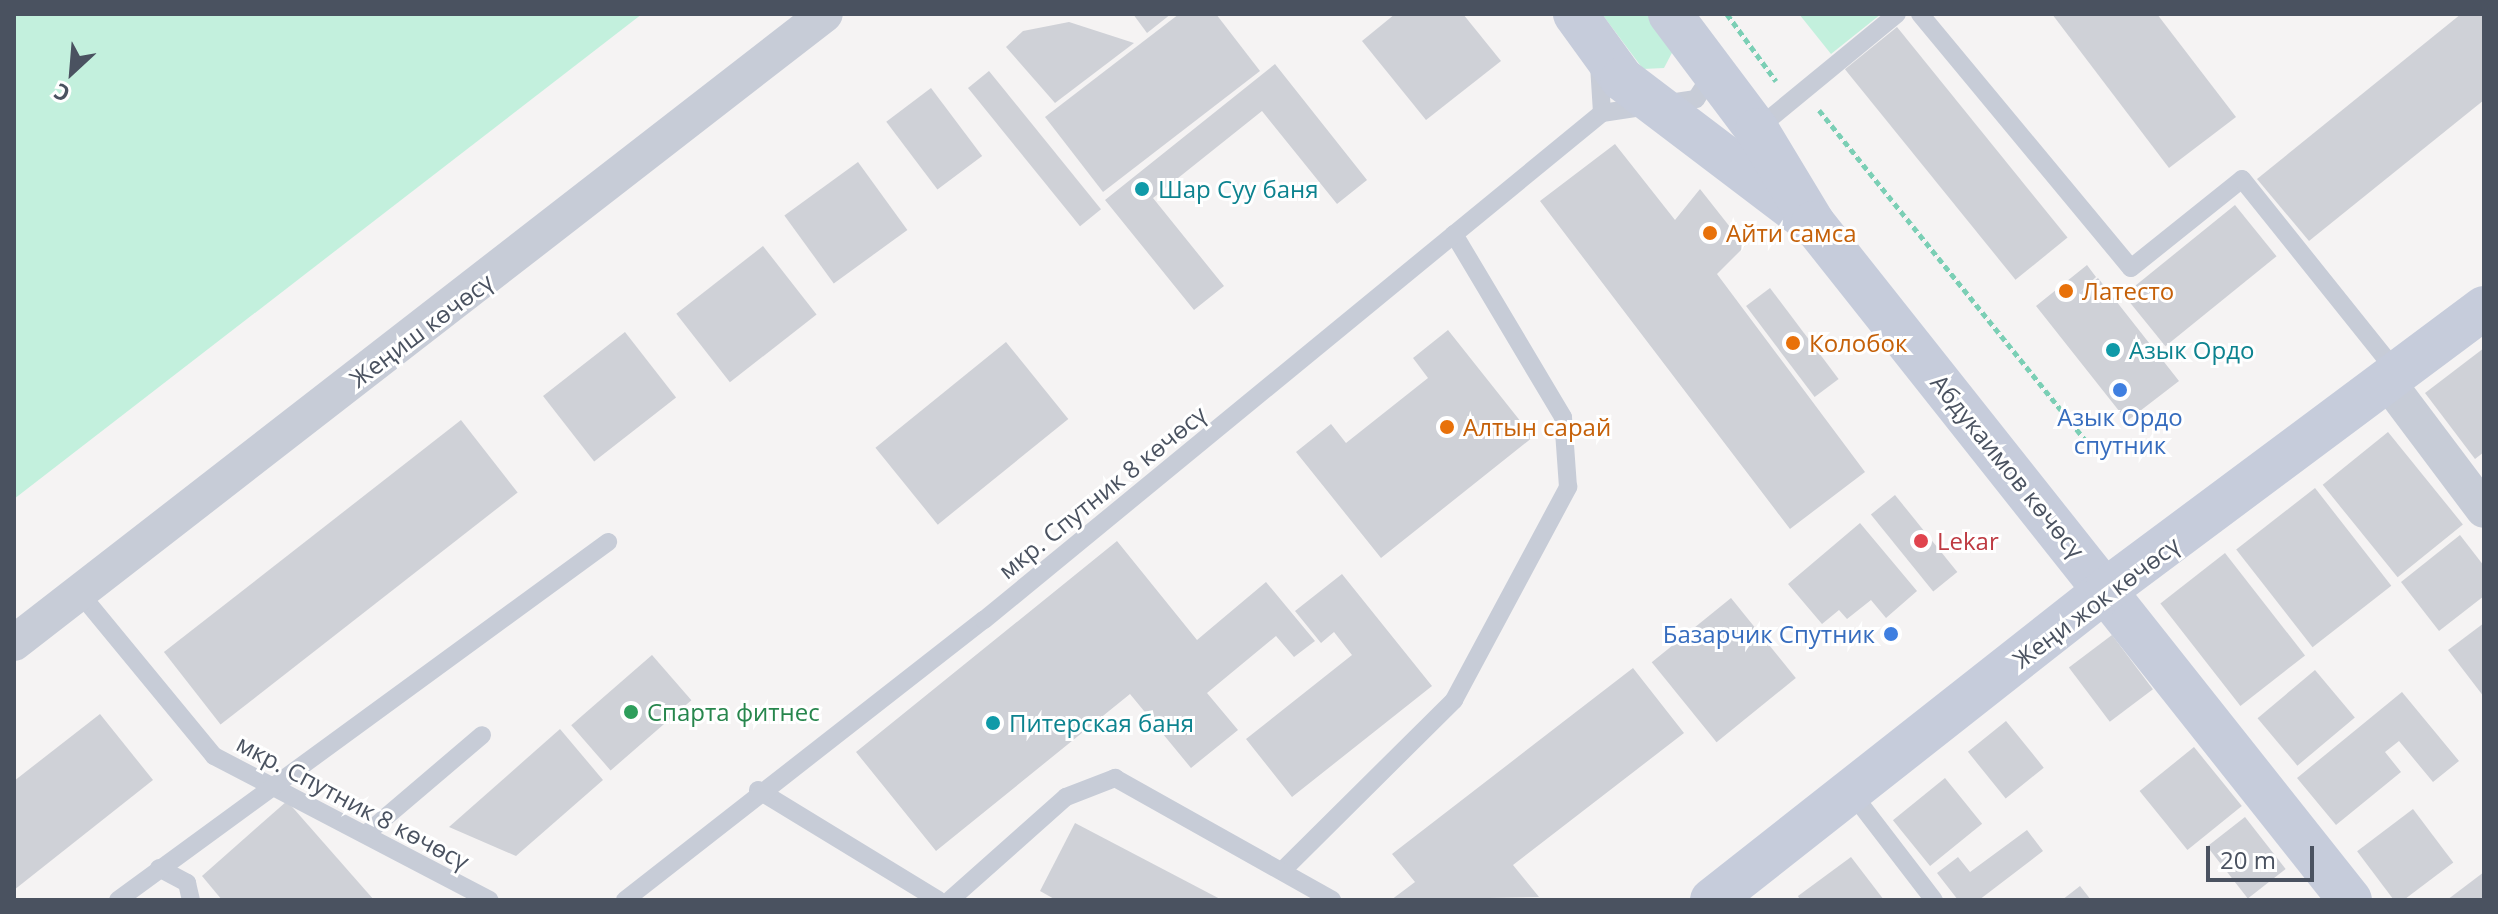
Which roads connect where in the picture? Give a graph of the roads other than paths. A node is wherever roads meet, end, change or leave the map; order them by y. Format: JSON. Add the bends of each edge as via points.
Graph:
{"nodes":[{"id":1,"x":825,"y":14,"type":"edge"},
{"id":2,"x":1670,"y":14,"type":"edge"},
{"id":3,"x":1897,"y":14,"type":"edge"},
{"id":4,"x":1920,"y":14,"type":"edge"},
{"id":5,"x":1586,"y":30,"type":"edge"},
{"id":6,"x":1714,"y":71,"type":"junction"},
{"id":7,"x":1654,"y":105,"type":"junction"},
{"id":8,"x":1602,"y":113,"type":"junction"},
{"id":9,"x":1757,"y":130,"type":"junction"},
{"id":10,"x":1813,"y":223,"type":"junction"},
{"id":11,"x":1454,"y":234,"type":"junction"},
{"id":12,"x":2484,"y":308,"type":"edge"},
{"id":13,"x":2392,"y":378,"type":"junction"},
{"id":14,"x":2484,"y":510,"type":"edge"},
{"id":15,"x":608,"y":542,"type":"dead end"},
{"id":16,"x":2107,"y":589,"type":"junction"},
{"id":17,"x":78,"y":591,"type":"junction"},
{"id":18,"x":14,"y":643,"type":"edge"},
{"id":19,"x":482,"y":735,"type":"dead end"},
{"id":20,"x":269,"y":784,"type":"junction"},
{"id":21,"x":758,"y":790,"type":"junction"},
{"id":22,"x":1851,"y":792,"type":"junction"},
{"id":23,"x":367,"y":833,"type":"junction"},
{"id":24,"x":159,"y":868,"type":"junction"},
{"id":25,"x":1282,"y":871,"type":"junction"},
{"id":26,"x":118,"y":900,"type":"edge"},
{"id":27,"x":191,"y":900,"type":"edge"},
{"id":28,"x":490,"y":900,"type":"edge"},
{"id":29,"x":625,"y":900,"type":"edge"},
{"id":30,"x":938,"y":900,"type":"edge"},
{"id":31,"x":950,"y":900,"type":"edge"},
{"id":32,"x":1332,"y":900,"type":"edge"},
{"id":33,"x":1712,"y":900,"type":"edge"},
{"id":34,"x":1934,"y":900,"type":"edge"},
{"id":35,"x":2350,"y":900,"type":"edge"}],
"edges":[{"from":1,"to":17,"type":"street","name":"Жеңиш көчөсү"},
{"from":2,"to":6,"type":"main road","name":"Абдукаимов көчөсү"},
{"from":3,"to":9,"type":"lane"},
{"from":4,"to":13,"type":"lane","via":[[2131,268],[2242,179]]},
{"from":5,"to":7,"type":"main road","name":"Абдукаимов көчөсү"},
{"from":5,"to":8,"type":"lane"},
{"from":6,"to":7,"type":"lane","via":[[1696,99]]},
{"from":6,"to":9,"type":"main road","name":"Абдукаимов көчөсү"},
{"from":7,"to":8,"type":"lane"},
{"from":7,"to":10,"type":"main road","name":"Абдукаимов көчөсү"},
{"from":8,"to":11,"type":"lane","name":"мкр. Спутник 8 көчөсү"},
{"from":9,"to":10,"type":"main road","name":"Абдукаимов көчөсү"},
{"from":10,"to":16,"type":"main road","name":"Абдукаимов көчөсү"},
{"from":11,"to":21,"type":"lane","name":"мкр. Спутник 8 көчөсү","via":[[984,620]]},
{"from":11,"to":25,"type":"lane","via":[[1563,417],[1568,487],[1454,700]]},
{"from":12,"to":13,"type":"main road","name":"Жеңи жок көчөсү"},
{"from":13,"to":14,"type":"street"},
{"from":13,"to":16,"type":"main road","name":"Жеңи жок көчөсү"},
{"from":15,"to":20,"type":"lane"},
{"from":16,"to":22,"type":"main road","name":"Жеңи жок көчөсү"},
{"from":16,"to":35,"type":"main road","name":"Абдукаимов көчөсү"},
{"from":17,"to":18,"type":"street","name":"Жеңиш көчөсү"},
{"from":17,"to":20,"type":"lane","name":"мкр. Спутник 8 көчөсү","via":[[214,756]]},
{"from":19,"to":23,"type":"lane"},
{"from":20,"to":23,"type":"lane","name":"мкр. Спутник 8 көчөсү"},
{"from":20,"to":24,"type":"lane"},
{"from":21,"to":29,"type":"lane","name":"мкр. Спутник 8 көчөсү"},
{"from":21,"to":30,"type":"lane"},
{"from":22,"to":33,"type":"main road","name":"Жеңи жок көчөсү"},
{"from":22,"to":34,"type":"lane"},
{"from":23,"to":28,"type":"lane","name":"мкр. Спутник 8 көчөсү"},
{"from":24,"to":26,"type":"lane"},
{"from":24,"to":27,"type":"lane","via":[[187,883]]},
{"from":25,"to":31,"type":"lane","via":[[1115,778],[1066,797]]},
{"from":25,"to":32,"type":"lane"}]}
